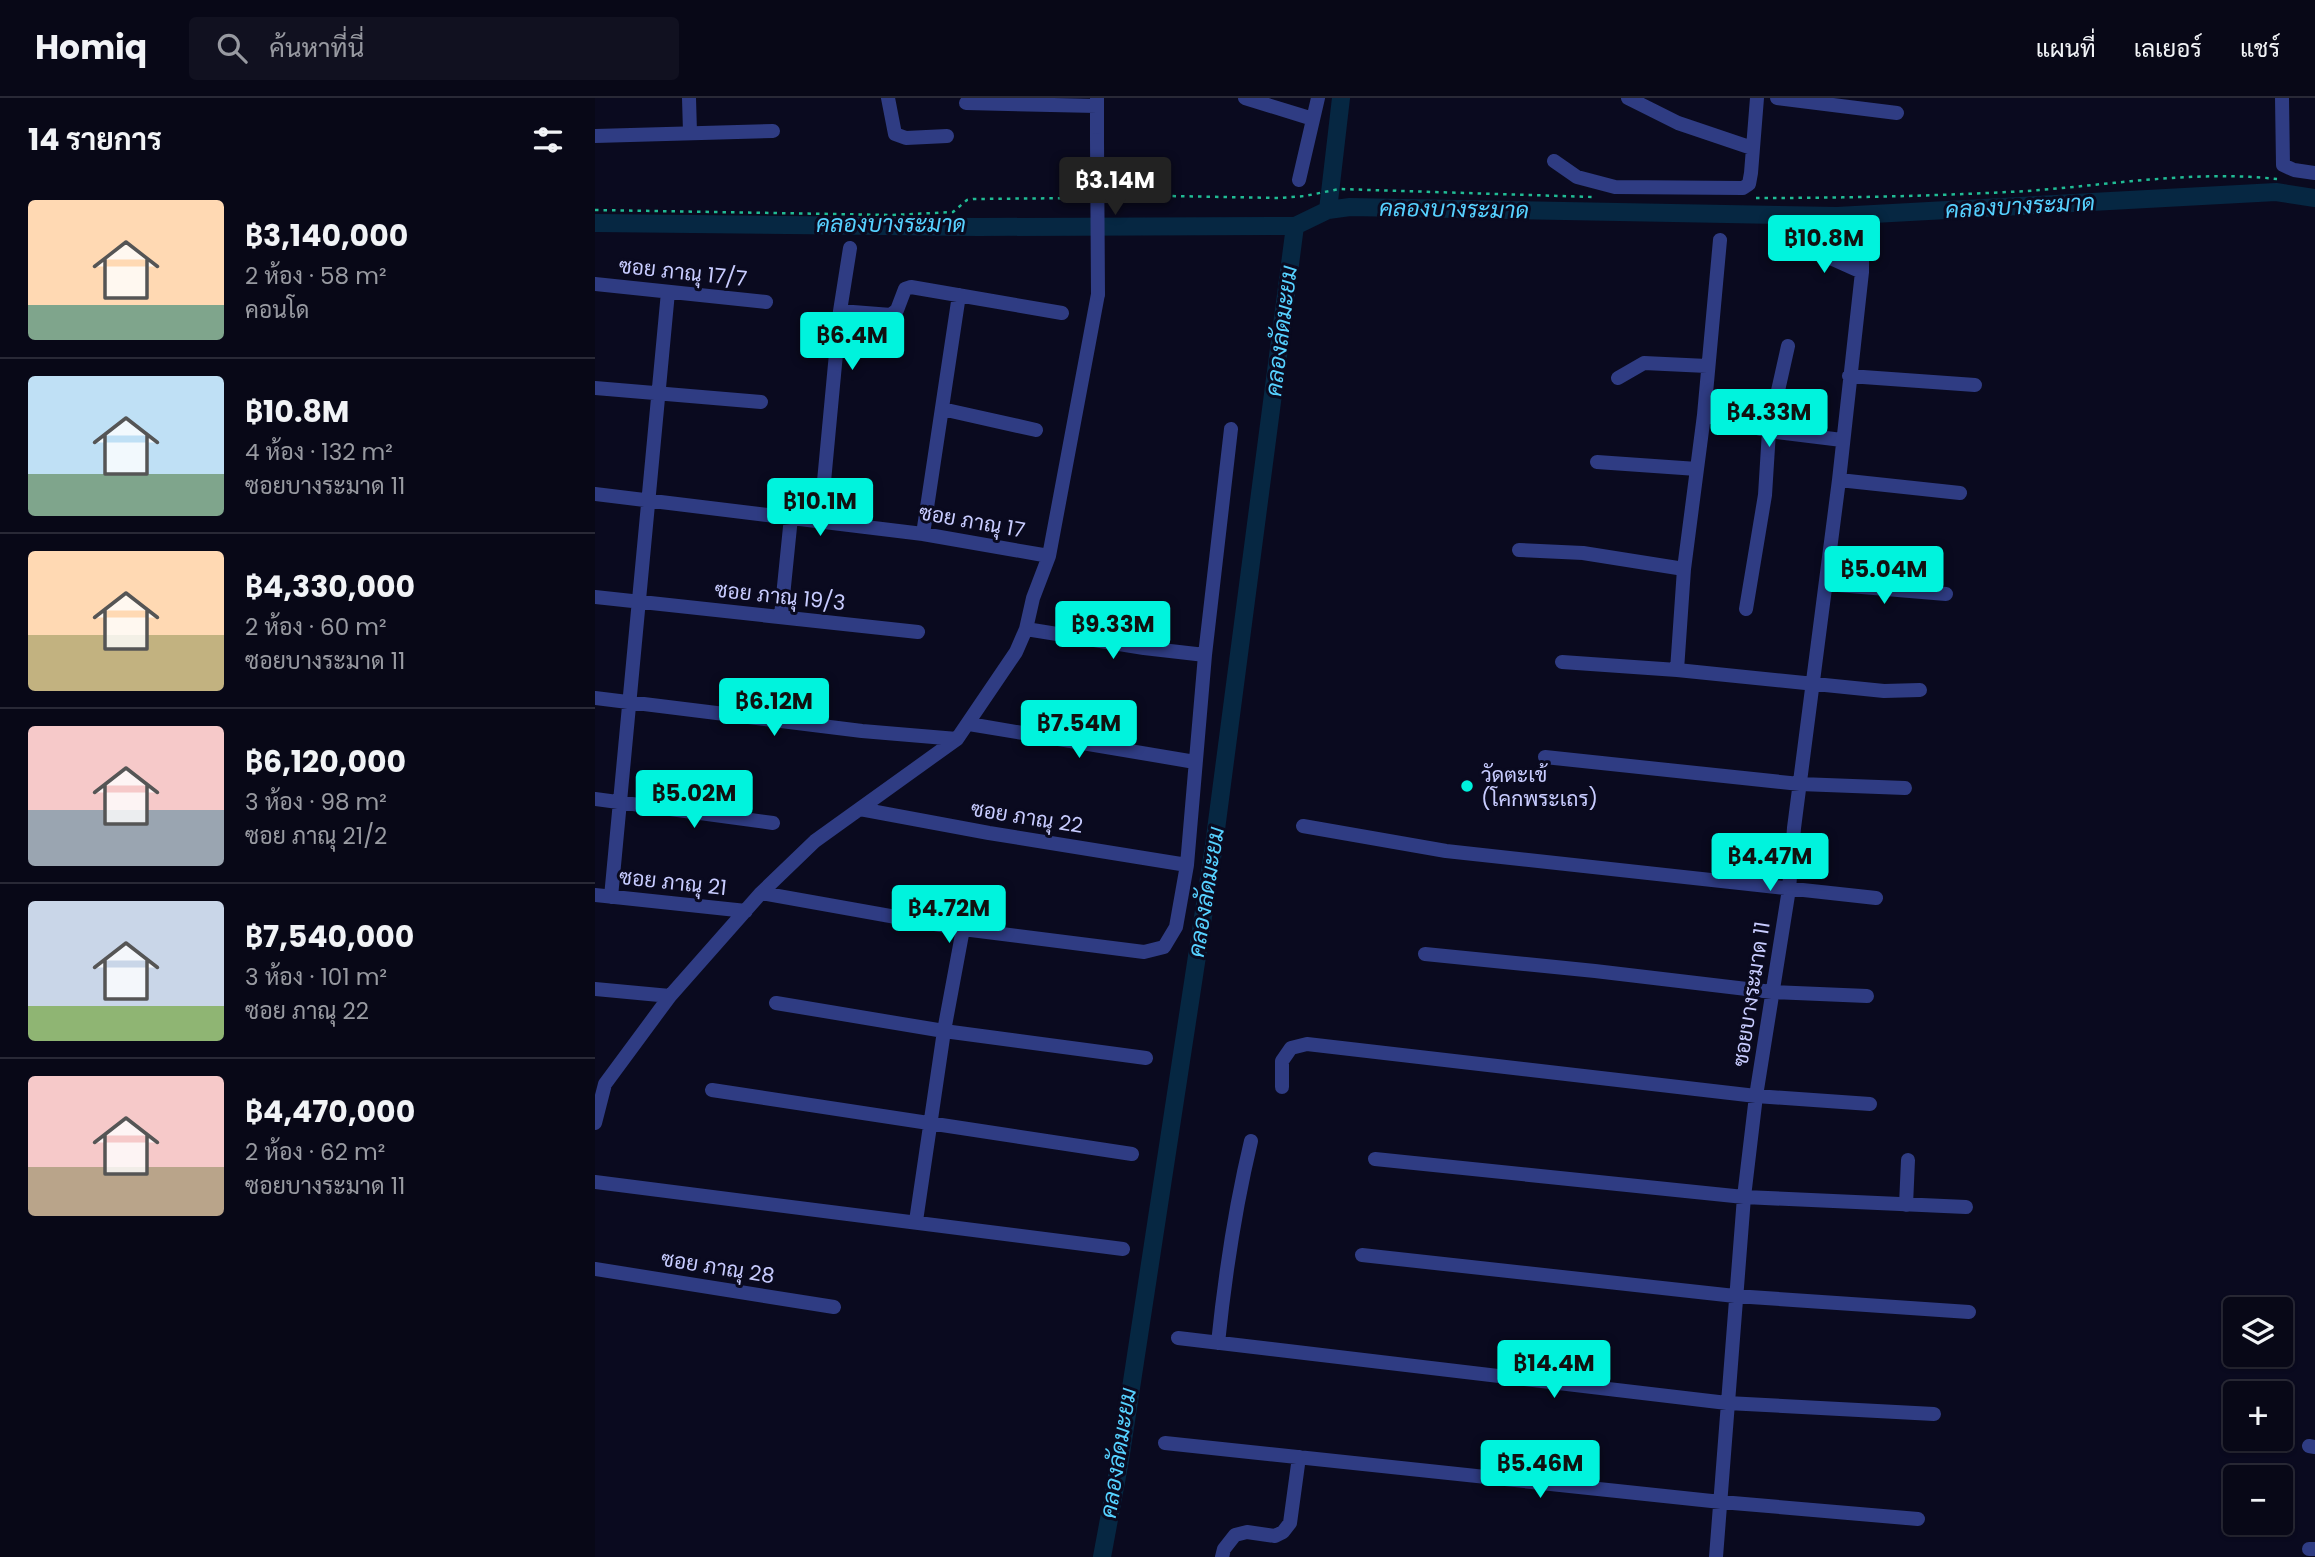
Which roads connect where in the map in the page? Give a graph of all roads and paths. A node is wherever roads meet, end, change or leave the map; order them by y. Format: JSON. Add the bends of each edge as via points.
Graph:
{"nodes":[{"id":1,"x":689,"y":98,"type":"edge"},
{"id":2,"x":888,"y":98,"type":"edge"},
{"id":3,"x":1245,"y":98,"type":"edge"},
{"id":4,"x":1318,"y":98,"type":"edge"},
{"id":5,"x":1628,"y":98,"type":"edge"},
{"id":6,"x":1757,"y":98,"type":"edge"},
{"id":7,"x":1777,"y":98,"type":"edge"},
{"id":8,"x":2282,"y":98,"type":"edge"},
{"id":9,"x":1097,"y":102,"type":"edge"},
{"id":10,"x":966,"y":103,"type":"dead end"},
{"id":11,"x":1897,"y":113,"type":"dead end"},
{"id":12,"x":1313,"y":119,"type":"junction"},
{"id":13,"x":773,"y":131,"type":"dead end"},
{"id":14,"x":690,"y":132,"type":"junction"},
{"id":15,"x":595,"y":136,"type":"edge"},
{"id":16,"x":947,"y":136,"type":"dead end"},
{"id":17,"x":1752,"y":148,"type":"junction"},
{"id":18,"x":1554,"y":161,"type":"dead end"},
{"id":19,"x":2315,"y":173,"type":"edge"},
{"id":20,"x":1299,"y":180,"type":"dead end"},
{"id":21,"x":2281,"y":180,"type":"dead end"},
{"id":22,"x":1101,"y":196,"type":"dead end"},
{"id":23,"x":1600,"y":197,"type":"dead end"},
{"id":24,"x":1088,"y":198,"type":"dead end"},
{"id":25,"x":1751,"y":198,"type":"dead end"},
{"id":26,"x":595,"y":210,"type":"edge"},
{"id":27,"x":1862,"y":231,"type":"dead end"},
{"id":28,"x":1720,"y":240,"type":"dead end"},
{"id":29,"x":1805,"y":243,"type":"dead end"},
{"id":30,"x":849,"y":248,"type":"dead end"},
{"id":31,"x":1862,"y":272,"type":"junction"},
{"id":32,"x":595,"y":284,"type":"edge"},
{"id":33,"x":668,"y":292,"type":"junction"},
{"id":34,"x":959,"y":295,"type":"junction"},
{"id":35,"x":766,"y":302,"type":"dead end"},
{"id":36,"x":840,"y":311,"type":"junction"},
{"id":37,"x":1062,"y":313,"type":"dead end"},
{"id":38,"x":1788,"y":346,"type":"dead end"},
{"id":39,"x":1707,"y":366,"type":"junction"},
{"id":40,"x":1849,"y":376,"type":"junction"},
{"id":41,"x":1618,"y":377,"type":"dead end"},
{"id":42,"x":1975,"y":385,"type":"dead end"},
{"id":43,"x":595,"y":388,"type":"edge"},
{"id":44,"x":659,"y":394,"type":"junction"},
{"id":45,"x":761,"y":402,"type":"dead end"},
{"id":46,"x":942,"y":409,"type":"junction"},
{"id":47,"x":1704,"y":415,"type":"junction"},
{"id":48,"x":1231,"y":429,"type":"dead end"},
{"id":49,"x":1035,"y":430,"type":"dead end"},
{"id":50,"x":1769,"y":431,"type":"junction"},
{"id":51,"x":1842,"y":440,"type":"junction"},
{"id":52,"x":1597,"y":463,"type":"dead end"},
{"id":53,"x":1697,"y":469,"type":"junction"},
{"id":54,"x":1839,"y":480,"type":"junction"},
{"id":55,"x":823,"y":492,"type":"dead end"},
{"id":56,"x":1960,"y":493,"type":"dead end"},
{"id":57,"x":595,"y":494,"type":"edge"},
{"id":58,"x":649,"y":500,"type":"junction"},
{"id":59,"x":791,"y":517,"type":"junction"},
{"id":60,"x":923,"y":534,"type":"junction"},
{"id":61,"x":1519,"y":550,"type":"dead end"},
{"id":62,"x":1049,"y":556,"type":"junction"},
{"id":63,"x":1684,"y":569,"type":"junction"},
{"id":64,"x":1826,"y":584,"type":"junction"},
{"id":65,"x":1946,"y":594,"type":"dead end"},
{"id":66,"x":595,"y":597,"type":"edge"},
{"id":67,"x":637,"y":602,"type":"junction"},
{"id":68,"x":1746,"y":609,"type":"dead end"},
{"id":69,"x":781,"y":616,"type":"junction"},
{"id":70,"x":1026,"y":629,"type":"junction"},
{"id":71,"x":918,"y":632,"type":"dead end"},
{"id":72,"x":1205,"y":655,"type":"junction"},
{"id":73,"x":1562,"y":662,"type":"dead end"},
{"id":74,"x":1677,"y":670,"type":"junction"},
{"id":75,"x":1812,"y":684,"type":"junction"},
{"id":76,"x":1920,"y":690,"type":"dead end"},
{"id":77,"x":595,"y":698,"type":"edge"},
{"id":78,"x":629,"y":702,"type":"junction"},
{"id":79,"x":969,"y":724,"type":"junction"},
{"id":80,"x":957,"y":739,"type":"junction"},
{"id":81,"x":1545,"y":757,"type":"dead end"},
{"id":82,"x":1195,"y":762,"type":"junction"},
{"id":83,"x":1800,"y":784,"type":"junction"},
{"id":84,"x":1905,"y":788,"type":"dead end"},
{"id":85,"x":595,"y":799,"type":"edge"},
{"id":86,"x":619,"y":802,"type":"junction"},
{"id":87,"x":860,"y":809,"type":"junction"},
{"id":88,"x":773,"y":823,"type":"dead end"},
{"id":89,"x":1303,"y":826,"type":"dead end"},
{"id":90,"x":1187,"y":865,"type":"junction"},
{"id":91,"x":1789,"y":889,"type":"junction"},
{"id":92,"x":761,"y":893,"type":"junction"},
{"id":93,"x":595,"y":895,"type":"edge"},
{"id":94,"x":611,"y":897,"type":"junction"},
{"id":95,"x":1876,"y":898,"type":"dead end"},
{"id":96,"x":746,"y":911,"type":"junction"},
{"id":97,"x":963,"y":929,"type":"junction"},
{"id":98,"x":1426,"y":954,"type":"dead end"},
{"id":99,"x":595,"y":989,"type":"edge"},
{"id":100,"x":1772,"y":992,"type":"junction"},
{"id":101,"x":670,"y":996,"type":"junction"},
{"id":102,"x":1867,"y":996,"type":"dead end"},
{"id":103,"x":776,"y":1003,"type":"dead end"},
{"id":104,"x":944,"y":1031,"type":"junction"},
{"id":105,"x":1146,"y":1058,"type":"dead end"},
{"id":106,"x":600,"y":1083,"type":"edge"},
{"id":107,"x":1282,"y":1087,"type":"dead end"},
{"id":108,"x":712,"y":1090,"type":"dead end"},
{"id":109,"x":1756,"y":1096,"type":"junction"},
{"id":110,"x":1870,"y":1104,"type":"dead end"},
{"id":111,"x":595,"y":1123,"type":"edge"},
{"id":112,"x":932,"y":1124,"type":"junction"},
{"id":113,"x":1251,"y":1141,"type":"dead end"},
{"id":114,"x":1132,"y":1154,"type":"dead end"},
{"id":115,"x":1375,"y":1159,"type":"dead end"},
{"id":116,"x":1908,"y":1160,"type":"dead end"},
{"id":117,"x":595,"y":1182,"type":"edge"},
{"id":118,"x":1744,"y":1197,"type":"junction"},
{"id":119,"x":1906,"y":1205,"type":"junction"},
{"id":120,"x":1966,"y":1207,"type":"dead end"},
{"id":121,"x":916,"y":1221,"type":"junction"},
{"id":122,"x":1123,"y":1249,"type":"dead end"},
{"id":123,"x":1362,"y":1255,"type":"dead end"},
{"id":124,"x":595,"y":1269,"type":"edge"},
{"id":125,"x":1735,"y":1296,"type":"junction"},
{"id":126,"x":834,"y":1307,"type":"dead end"},
{"id":127,"x":1969,"y":1312,"type":"dead end"},
{"id":128,"x":1178,"y":1338,"type":"dead end"},
{"id":129,"x":1218,"y":1343,"type":"junction"},
{"id":130,"x":1727,"y":1402,"type":"junction"},
{"id":131,"x":1934,"y":1414,"type":"dead end"},
{"id":132,"x":1165,"y":1443,"type":"dead end"},
{"id":133,"x":1299,"y":1457,"type":"junction"},
{"id":134,"x":1721,"y":1502,"type":"junction"},
{"id":135,"x":1919,"y":1519,"type":"dead end"},
{"id":136,"x":1222,"y":1557,"type":"edge"},
{"id":137,"x":1716,"y":1557,"type":"edge"}],
"edges":[{"from":1,"to":14,"type":"street"},
{"from":2,"to":16,"type":"street","via":[[895,134],[906,138]]},
{"from":3,"to":12,"type":"street"},
{"from":4,"to":12,"type":"street"},
{"from":5,"to":17,"type":"street","via":[[1678,123]]},
{"from":6,"to":17,"type":"street"},
{"from":7,"to":11,"type":"street"},
{"from":8,"to":19,"type":"street","via":[[2283,165]]},
{"from":9,"to":10,"type":"street"},
{"from":9,"to":62,"type":"street","bridge":true,"via":[[1098,294]]},
{"from":12,"to":20,"type":"street"},
{"from":13,"to":14,"type":"street"},
{"from":14,"to":15,"type":"street"},
{"from":17,"to":18,"type":"street","via":[[1749,184],[1743,188],[1615,187],[1577,177]]},
{"from":21,"to":25,"type":"path","via":[[2214,177],[2028,191]]},
{"from":22,"to":23,"type":"path","via":[[1280,198],[1339,189]]},
{"from":24,"to":26,"type":"path","via":[[973,199],[953,212],[893,215]]},
{"from":27,"to":31,"type":"street","name":"ซอยบางระมาด 11"},
{"from":28,"to":39,"type":"street"},
{"from":29,"to":31,"type":"street"},
{"from":30,"to":36,"type":"street"},
{"from":31,"to":40,"type":"street","name":"ซอยบางระมาด 11"},
{"from":32,"to":33,"type":"street","name":"ซอย ภาณุ 17/7"},
{"from":33,"to":35,"type":"street","name":"ซอย ภาณุ 17/7"},
{"from":33,"to":44,"type":"street"},
{"from":34,"to":36,"type":"street","via":[[911,287],[905,289],[891,315]]},
{"from":34,"to":37,"type":"street"},
{"from":34,"to":46,"type":"street"},
{"from":36,"to":55,"type":"street"},
{"from":38,"to":50,"type":"street"},
{"from":39,"to":41,"type":"street","via":[[1644,363]]},
{"from":39,"to":47,"type":"street"},
{"from":40,"to":42,"type":"street"},
{"from":40,"to":51,"type":"street","name":"ซอยบางระมาด 11"},
{"from":43,"to":44,"type":"street"},
{"from":44,"to":45,"type":"street"},
{"from":44,"to":58,"type":"street"},
{"from":46,"to":49,"type":"street"},
{"from":46,"to":60,"type":"street"},
{"from":47,"to":50,"type":"street"},
{"from":47,"to":53,"type":"street"},
{"from":48,"to":72,"type":"street"},
{"from":50,"to":51,"type":"street"},
{"from":50,"to":68,"type":"street","via":[[1765,495]]},
{"from":51,"to":54,"type":"street","name":"ซอยบางระมาด 11"},
{"from":52,"to":53,"type":"street"},
{"from":53,"to":63,"type":"street"},
{"from":54,"to":56,"type":"street"},
{"from":54,"to":64,"type":"street","name":"ซอยบางระมาด 11"},
{"from":57,"to":58,"type":"street","name":"ซอย ภาณุ 17"},
{"from":58,"to":59,"type":"street","name":"ซอย ภาณุ 17"},
{"from":58,"to":67,"type":"street"},
{"from":59,"to":60,"type":"street","name":"ซอย ภาณุ 17"},
{"from":59,"to":69,"type":"street"},
{"from":60,"to":62,"type":"street","name":"ซอย ภาณุ 17"},
{"from":61,"to":63,"type":"street","via":[[1583,553]]},
{"from":62,"to":70,"type":"street"},
{"from":63,"to":74,"type":"street"},
{"from":64,"to":65,"type":"street"},
{"from":64,"to":75,"type":"street","name":"ซอยบางระมาด 11"},
{"from":66,"to":67,"type":"street","name":"ซอย ภาณุ 19/3"},
{"from":67,"to":69,"type":"street","name":"ซอย ภาณุ 19/3"},
{"from":67,"to":78,"type":"street"},
{"from":69,"to":71,"type":"street","name":"ซอย ภาณุ 19/3"},
{"from":70,"to":72,"type":"street"},
{"from":70,"to":79,"type":"street"},
{"from":72,"to":82,"type":"street"},
{"from":73,"to":74,"type":"street"},
{"from":74,"to":75,"type":"street"},
{"from":75,"to":76,"type":"street"},
{"from":75,"to":83,"type":"street","name":"ซอยบางระมาด 11"},
{"from":77,"to":78,"type":"street"},
{"from":78,"to":80,"type":"street"},
{"from":78,"to":86,"type":"street"},
{"from":79,"to":80,"type":"street"},
{"from":79,"to":82,"type":"street"},
{"from":80,"to":87,"type":"street"},
{"from":81,"to":83,"type":"street"},
{"from":82,"to":90,"type":"street"},
{"from":83,"to":84,"type":"street"},
{"from":83,"to":91,"type":"street","name":"ซอยบางระมาด 11"},
{"from":85,"to":86,"type":"street"},
{"from":86,"to":88,"type":"street"},
{"from":86,"to":94,"type":"street"},
{"from":87,"to":90,"type":"street","name":"ซอย ภาณุ 22"},
{"from":87,"to":92,"type":"street","via":[[815,841]]},
{"from":89,"to":91,"type":"street","via":[[1446,851]]},
{"from":90,"to":97,"type":"street","via":[[1176,927],[1164,947],[1155,951]]},
{"from":91,"to":95,"type":"street"},
{"from":91,"to":100,"type":"street","name":"ซอยบางระมาด 11"},
{"from":92,"to":96,"type":"street"},
{"from":92,"to":97,"type":"street"},
{"from":93,"to":94,"type":"street","name":"ซอย ภาณุ 21"},
{"from":94,"to":96,"type":"street","name":"ซอย ภาณุ 21"},
{"from":96,"to":101,"type":"street"},
{"from":97,"to":104,"type":"street"},
{"from":98,"to":100,"type":"street"},
{"from":99,"to":101,"type":"street"},
{"from":100,"to":102,"type":"street"},
{"from":100,"to":109,"type":"street","name":"ซอยบางระมาด 11"},
{"from":101,"to":106,"type":"street"},
{"from":103,"to":104,"type":"street"},
{"from":104,"to":105,"type":"street"},
{"from":104,"to":112,"type":"street"},
{"from":106,"to":111,"type":"street"},
{"from":107,"to":109,"type":"street","via":[[1282,1061],[1291,1048],[1307,1044]]},
{"from":108,"to":112,"type":"street"},
{"from":109,"to":110,"type":"street"},
{"from":109,"to":118,"type":"street","name":"ซอยบางระมาด 11"},
{"from":112,"to":114,"type":"street"},
{"from":112,"to":121,"type":"street"},
{"from":113,"to":129,"type":"street","via":[[1226,1265]]},
{"from":115,"to":118,"type":"street"},
{"from":116,"to":119,"type":"street"},
{"from":117,"to":121,"type":"street"},
{"from":118,"to":119,"type":"street"},
{"from":118,"to":125,"type":"street","name":"ซอยบางระมาด 11"},
{"from":119,"to":120,"type":"street"},
{"from":121,"to":122,"type":"street"},
{"from":123,"to":125,"type":"street"},
{"from":124,"to":126,"type":"street","name":"ซอย ภาณุ 28"},
{"from":125,"to":127,"type":"street"},
{"from":125,"to":130,"type":"street","name":"ซอยบางระมาด 11"},
{"from":128,"to":129,"type":"street"},
{"from":129,"to":130,"type":"street"},
{"from":130,"to":131,"type":"street"},
{"from":130,"to":134,"type":"street","name":"ซอยบางระมาด 11"},
{"from":132,"to":133,"type":"street"},
{"from":133,"to":134,"type":"street"},
{"from":133,"to":136,"type":"street","via":[[1290,1523],[1275,1536],[1235,1535]]},
{"from":134,"to":135,"type":"street"},
{"from":134,"to":137,"type":"street","name":"ซอยบางระมาด 11"}]}
